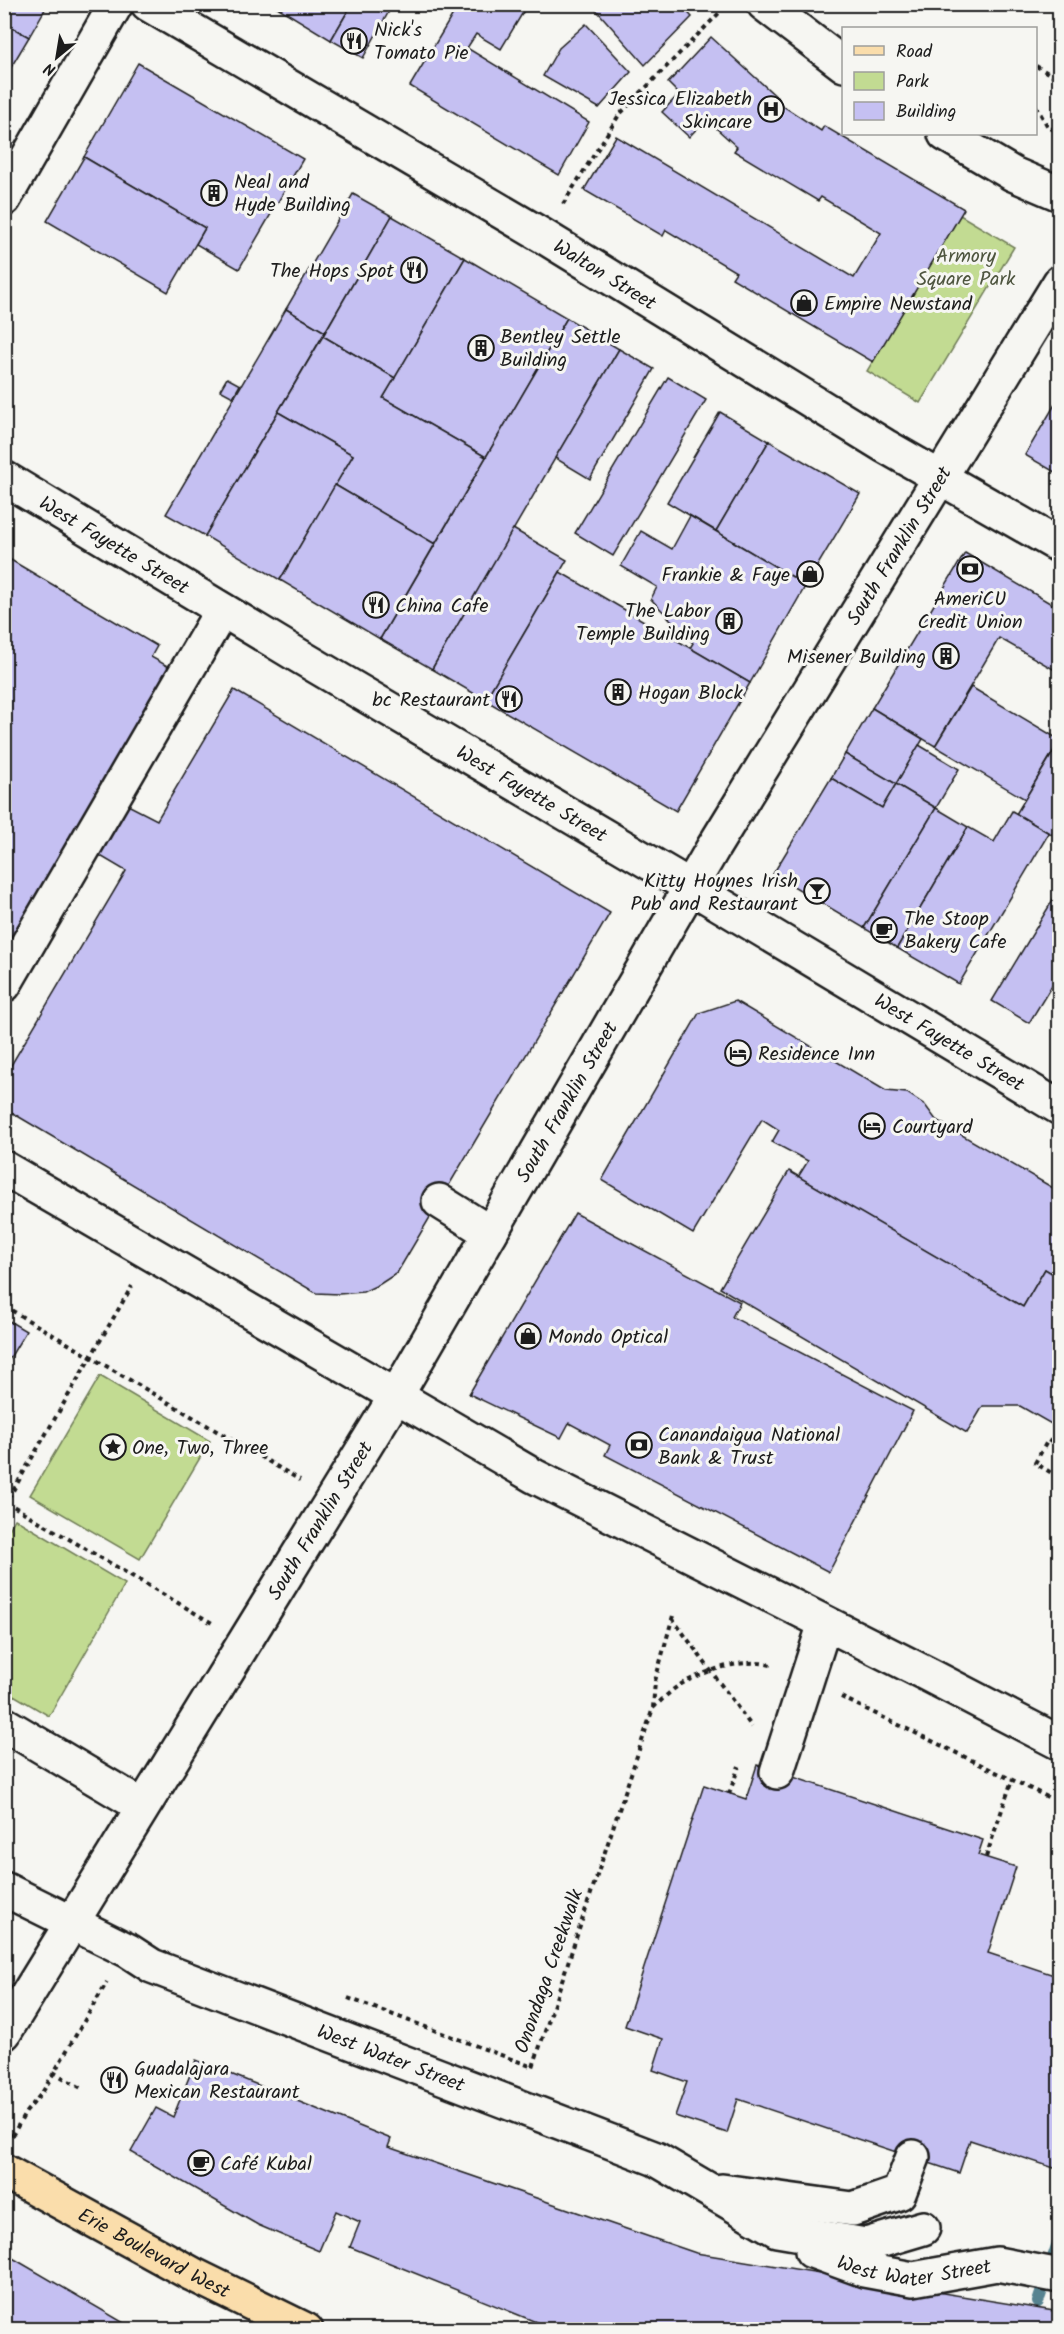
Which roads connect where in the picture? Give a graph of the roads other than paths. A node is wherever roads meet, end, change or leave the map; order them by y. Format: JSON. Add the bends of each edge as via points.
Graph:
{"nodes":[{"id":1,"x":116,"y":4,"type":"edge"},
{"id":2,"x":148,"y":4,"type":"edge"},
{"id":3,"x":764,"y":4,"type":"edge"},
{"id":4,"x":842,"y":64,"type":"edge"},
{"id":5,"x":947,"y":135,"type":"edge"},
{"id":6,"x":1059,"y":194,"type":"edge"},
{"id":7,"x":4,"y":199,"type":"edge"},
{"id":8,"x":1059,"y":282,"type":"edge"},
{"id":9,"x":940,"y":477,"type":"junction"},
{"id":10,"x":4,"y":478,"type":"edge"},
{"id":11,"x":1059,"y":546,"type":"edge"},
{"id":12,"x":222,"y":610,"type":"junction"},
{"id":13,"x":691,"y":887,"type":"junction"},
{"id":14,"x":4,"y":985,"type":"edge"},
{"id":15,"x":1059,"y":1108,"type":"edge"},
{"id":16,"x":4,"y":1168,"type":"edge"},
{"id":17,"x":439,"y":1201,"type":"dead end"},
{"id":18,"x":490,"y":1233,"type":"junction"},
{"id":19,"x":396,"y":1396,"type":"junction"},
{"id":20,"x":825,"y":1623,"type":"junction"},
{"id":21,"x":4,"y":1724,"type":"edge"},
{"id":22,"x":1059,"y":1743,"type":"edge"},
{"id":23,"x":777,"y":1772,"type":"dead end"},
{"id":24,"x":142,"y":1806,"type":"junction"},
{"id":25,"x":4,"y":1889,"type":"edge"},
{"id":26,"x":71,"y":1922,"type":"junction"},
{"id":27,"x":4,"y":2033,"type":"edge"},
{"id":28,"x":7,"y":2156,"type":"edge"},
{"id":29,"x":913,"y":2157,"type":"dead end"},
{"id":30,"x":708,"y":2189,"type":"junction"},
{"id":31,"x":922,"y":2228,"type":"dead end"},
{"id":32,"x":777,"y":2230,"type":"junction"},
{"id":33,"x":1059,"y":2276,"type":"edge"},
{"id":34,"x":306,"y":2330,"type":"edge"}],
"edges":[{"from":1,"to":7,"type":"street"},
{"from":2,"to":9,"type":"street","name":"Walton Street","via":[[543,236]]},
{"from":3,"to":4,"type":"street"},
{"from":5,"to":6,"type":"street","via":[[1013,174]]},
{"from":8,"to":9,"type":"street","name":"South Franklin Street"},
{"from":9,"to":11,"type":"street","name":"Walton Street"},
{"from":9,"to":13,"type":"street","name":"South Franklin Street"},
{"from":10,"to":12,"type":"street","name":"West Fayette Street"},
{"from":12,"to":13,"type":"street","name":"West Fayette Street"},
{"from":12,"to":14,"type":"street"},
{"from":13,"to":15,"type":"street","name":"West Fayette Street"},
{"from":13,"to":18,"type":"street","name":"South Franklin Street"},
{"from":16,"to":19,"type":"street"},
{"from":17,"to":18,"type":"street"},
{"from":18,"to":19,"type":"street","name":"South Franklin Street"},
{"from":19,"to":20,"type":"street","via":[[534,1476]]},
{"from":19,"to":24,"type":"street","name":"South Franklin Street"},
{"from":20,"to":22,"type":"street"},
{"from":20,"to":23,"type":"street"},
{"from":21,"to":24,"type":"street"},
{"from":24,"to":26,"type":"street","name":"South Franklin Street"},
{"from":25,"to":26,"type":"street","name":"West Water Street"},
{"from":26,"to":27,"type":"street","name":"South Franklin Street"},
{"from":26,"to":30,"type":"street","name":"West Water Street","via":[[152,1966],[656,2159]]},
{"from":28,"to":34,"type":"main road","name":"Erie Boulevard West","via":[[192,2274]]},
{"from":29,"to":30,"type":"street","via":[[899,2193],[853,2209]]},
{"from":30,"to":32,"type":"street","name":"West Water Street"},
{"from":31,"to":32,"type":"street","name":"West Water Street","via":[[866,2245]]},
{"from":32,"to":33,"type":"street","name":"West Water Street","via":[[816,2253],[864,2270],[913,2279],[997,2264]]}]}
